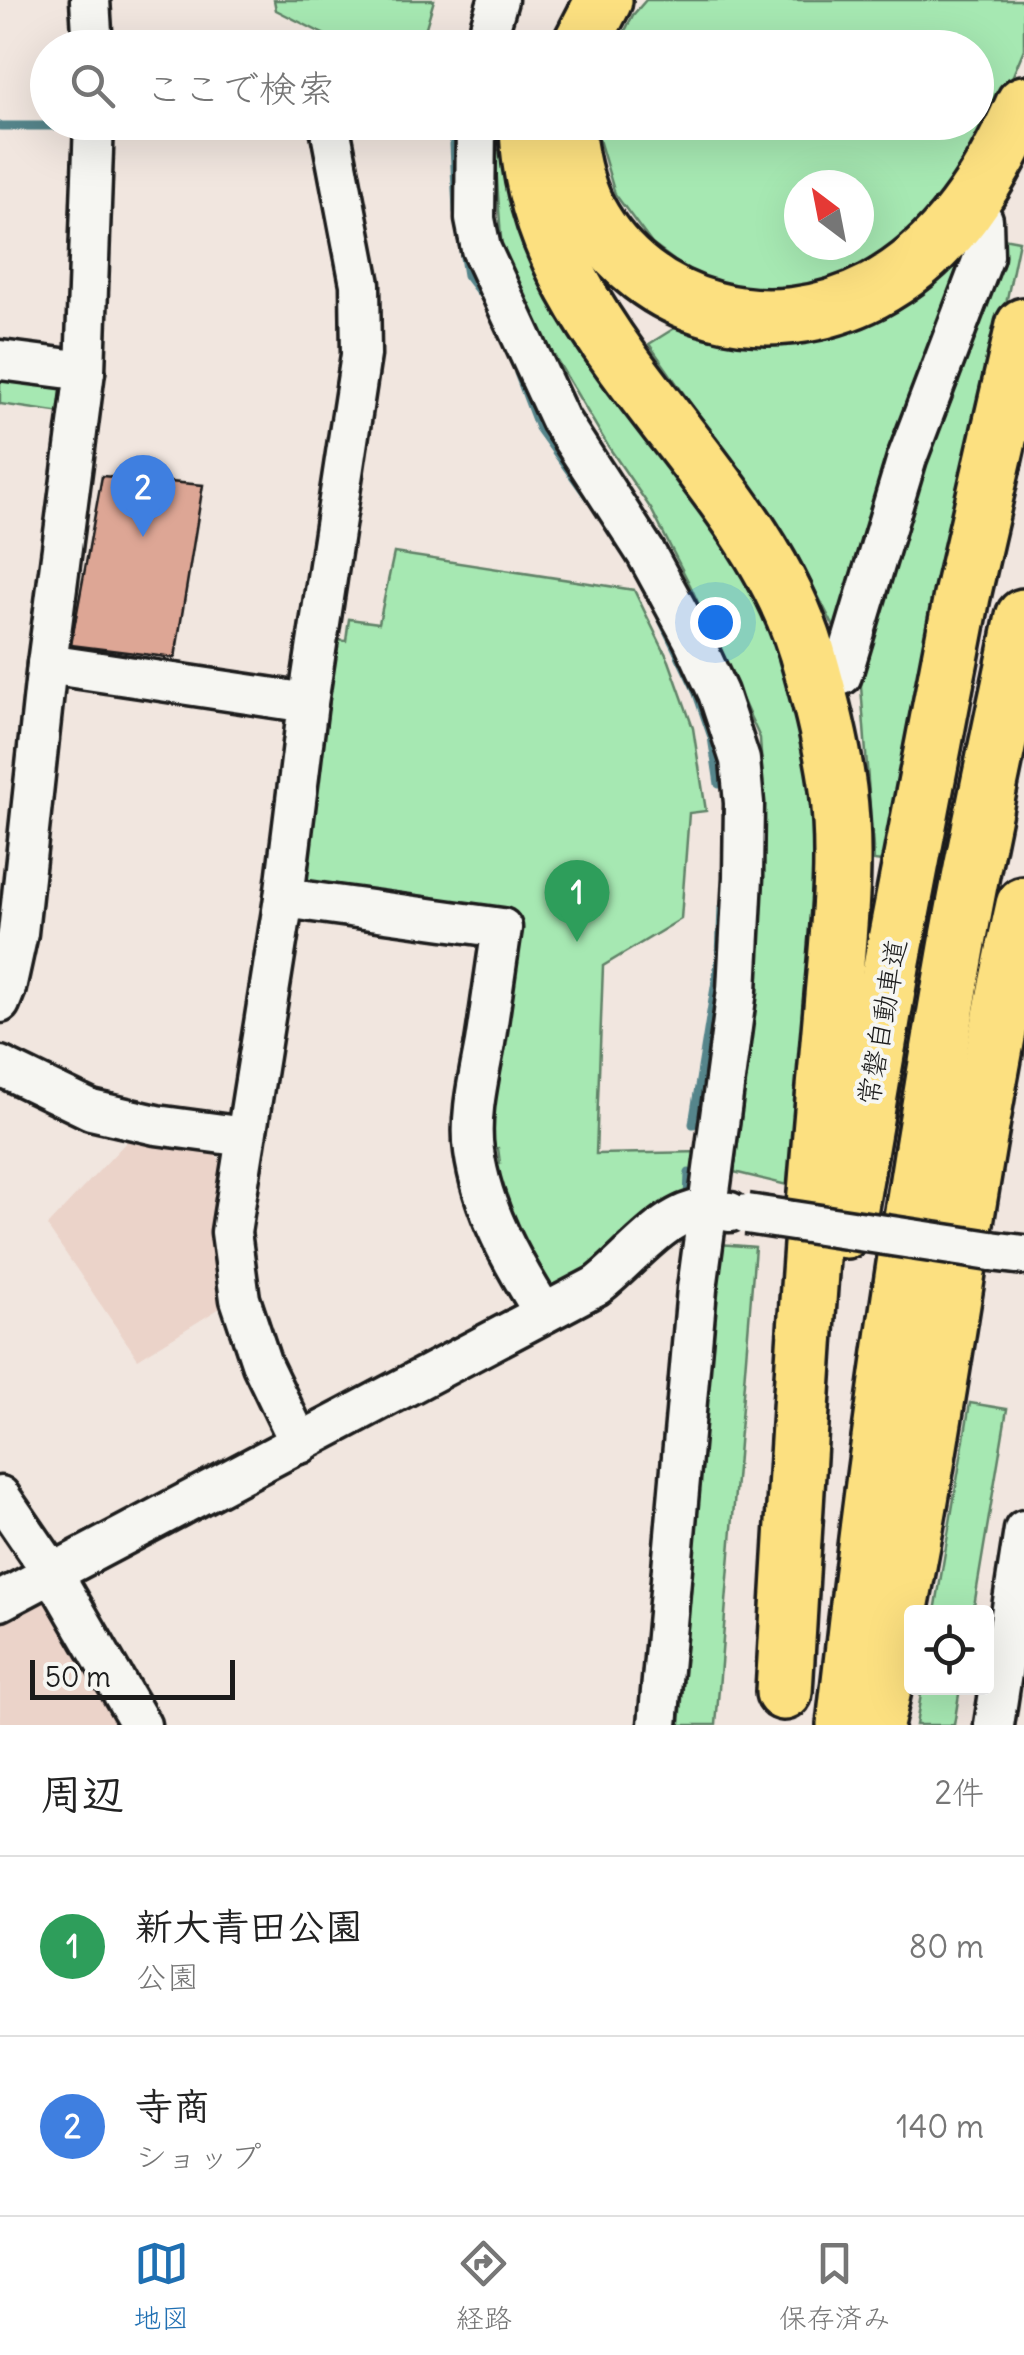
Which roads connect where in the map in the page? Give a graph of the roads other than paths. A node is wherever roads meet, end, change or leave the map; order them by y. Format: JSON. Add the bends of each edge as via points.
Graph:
{"nodes":[{"id":1,"x":90,"y":0,"type":"edge"},
{"id":2,"x":498,"y":0,"type":"edge"},
{"id":3,"x":561,"y":0,"type":"edge"},
{"id":4,"x":604,"y":0,"type":"edge"},
{"id":5,"x":92,"y":30,"type":"edge"},
{"id":6,"x":489,"y":30,"type":"edge"},
{"id":7,"x":549,"y":30,"type":"edge"},
{"id":8,"x":588,"y":30,"type":"edge"},
{"id":9,"x":1024,"y":104,"type":"edge"},
{"id":10,"x":93,"y":140,"type":"edge"},
{"id":11,"x":333,"y":140,"type":"edge"},
{"id":12,"x":476,"y":140,"type":"edge"},
{"id":13,"x":528,"y":140,"type":"edge"},
{"id":14,"x":568,"y":140,"type":"edge"},
{"id":15,"x":968,"y":205,"type":"junction"},
{"id":16,"x":1024,"y":326,"type":"edge"},
{"id":17,"x":0,"y":360,"type":"edge"},
{"id":18,"x":85,"y":371,"type":"junction"},
{"id":19,"x":1024,"y":617,"type":"edge"},
{"id":20,"x":47,"y":664,"type":"junction"},
{"id":21,"x":816,"y":684,"type":"junction"},
{"id":22,"x":308,"y":703,"type":"junction"},
{"id":23,"x":284,"y":898,"type":"junction"},
{"id":24,"x":1024,"y":905,"type":"edge"},
{"id":25,"x":0,"y":1003,"type":"edge"},
{"id":26,"x":0,"y":1066,"type":"edge"},
{"id":27,"x":245,"y":1137,"type":"junction"},
{"id":28,"x":708,"y":1209,"type":"junction"},
{"id":29,"x":1007,"y":1253,"type":"edge"},
{"id":30,"x":544,"y":1313,"type":"junction"},
{"id":31,"x":300,"y":1444,"type":"junction"},
{"id":32,"x":0,"y":1496,"type":"edge"},
{"id":33,"x":1024,"y":1530,"type":"edge"},
{"id":34,"x":54,"y":1575,"type":"junction"},
{"id":35,"x":0,"y":1601,"type":"edge"},
{"id":36,"x":782,"y":1709,"type":"edge"},
{"id":37,"x":140,"y":1725,"type":"edge"},
{"id":38,"x":658,"y":1725,"type":"edge"},
{"id":39,"x":845,"y":1725,"type":"edge"},
{"id":40,"x":875,"y":1725,"type":"edge"},
{"id":41,"x":994,"y":1725,"type":"edge"}],
"edges":[{"from":1,"to":5,"type":"street"},
{"from":2,"to":6,"type":"street"},
{"from":3,"to":7,"type":"highway"},
{"from":4,"to":8,"type":"highway"},
{"from":9,"to":15,"type":"highway"},
{"from":10,"to":18,"type":"street"},
{"from":11,"to":22,"type":"street","via":[[360,284],[361,355]]},
{"from":12,"to":28,"type":"street","via":[[481,249],[560,420],[693,639],[740,760],[737,990]]},
{"from":13,"to":21,"type":"highway","via":[[551,233],[586,309],[750,536],[782,592]]},
{"from":14,"to":15,"type":"highway","via":[[576,179],[604,237],[653,283],[717,312],[779,319],[847,302],[907,268]]},
{"from":15,"to":21,"type":"street","via":[[983,220],[984,256],[907,458],[842,675]]},
{"from":16,"to":36,"type":"highway","name":"常磐自動車道","via":[[962,596],[892,962],[842,1255]]},
{"from":17,"to":18,"type":"street"},
{"from":18,"to":20,"type":"street"},
{"from":19,"to":39,"type":"highway","via":[[955,958],[905,1266]]},
{"from":20,"to":22,"type":"street"},
{"from":20,"to":25,"type":"street","via":[[18,933]]},
{"from":21,"to":36,"type":"highway","via":[[838,792],[842,886]]},
{"from":22,"to":23,"type":"street"},
{"from":23,"to":27,"type":"street"},
{"from":23,"to":30,"type":"street","via":[[502,928],[473,1146],[479,1180],[514,1266]]},
{"from":24,"to":40,"type":"highway","via":[[904,1602]]},
{"from":26,"to":27,"type":"street","via":[[91,1110]]},
{"from":27,"to":31,"type":"street","via":[[231,1232],[240,1299]]},
{"from":28,"to":29,"type":"street","bridge":true},
{"from":28,"to":30,"type":"street","via":[[672,1222],[596,1286]]},
{"from":28,"to":38,"type":"street"},
{"from":30,"to":31,"type":"street"},
{"from":31,"to":34,"type":"street"},
{"from":32,"to":34,"type":"street"},
{"from":33,"to":41,"type":"street"},
{"from":34,"to":35,"type":"street"},
{"from":34,"to":37,"type":"street"}]}
